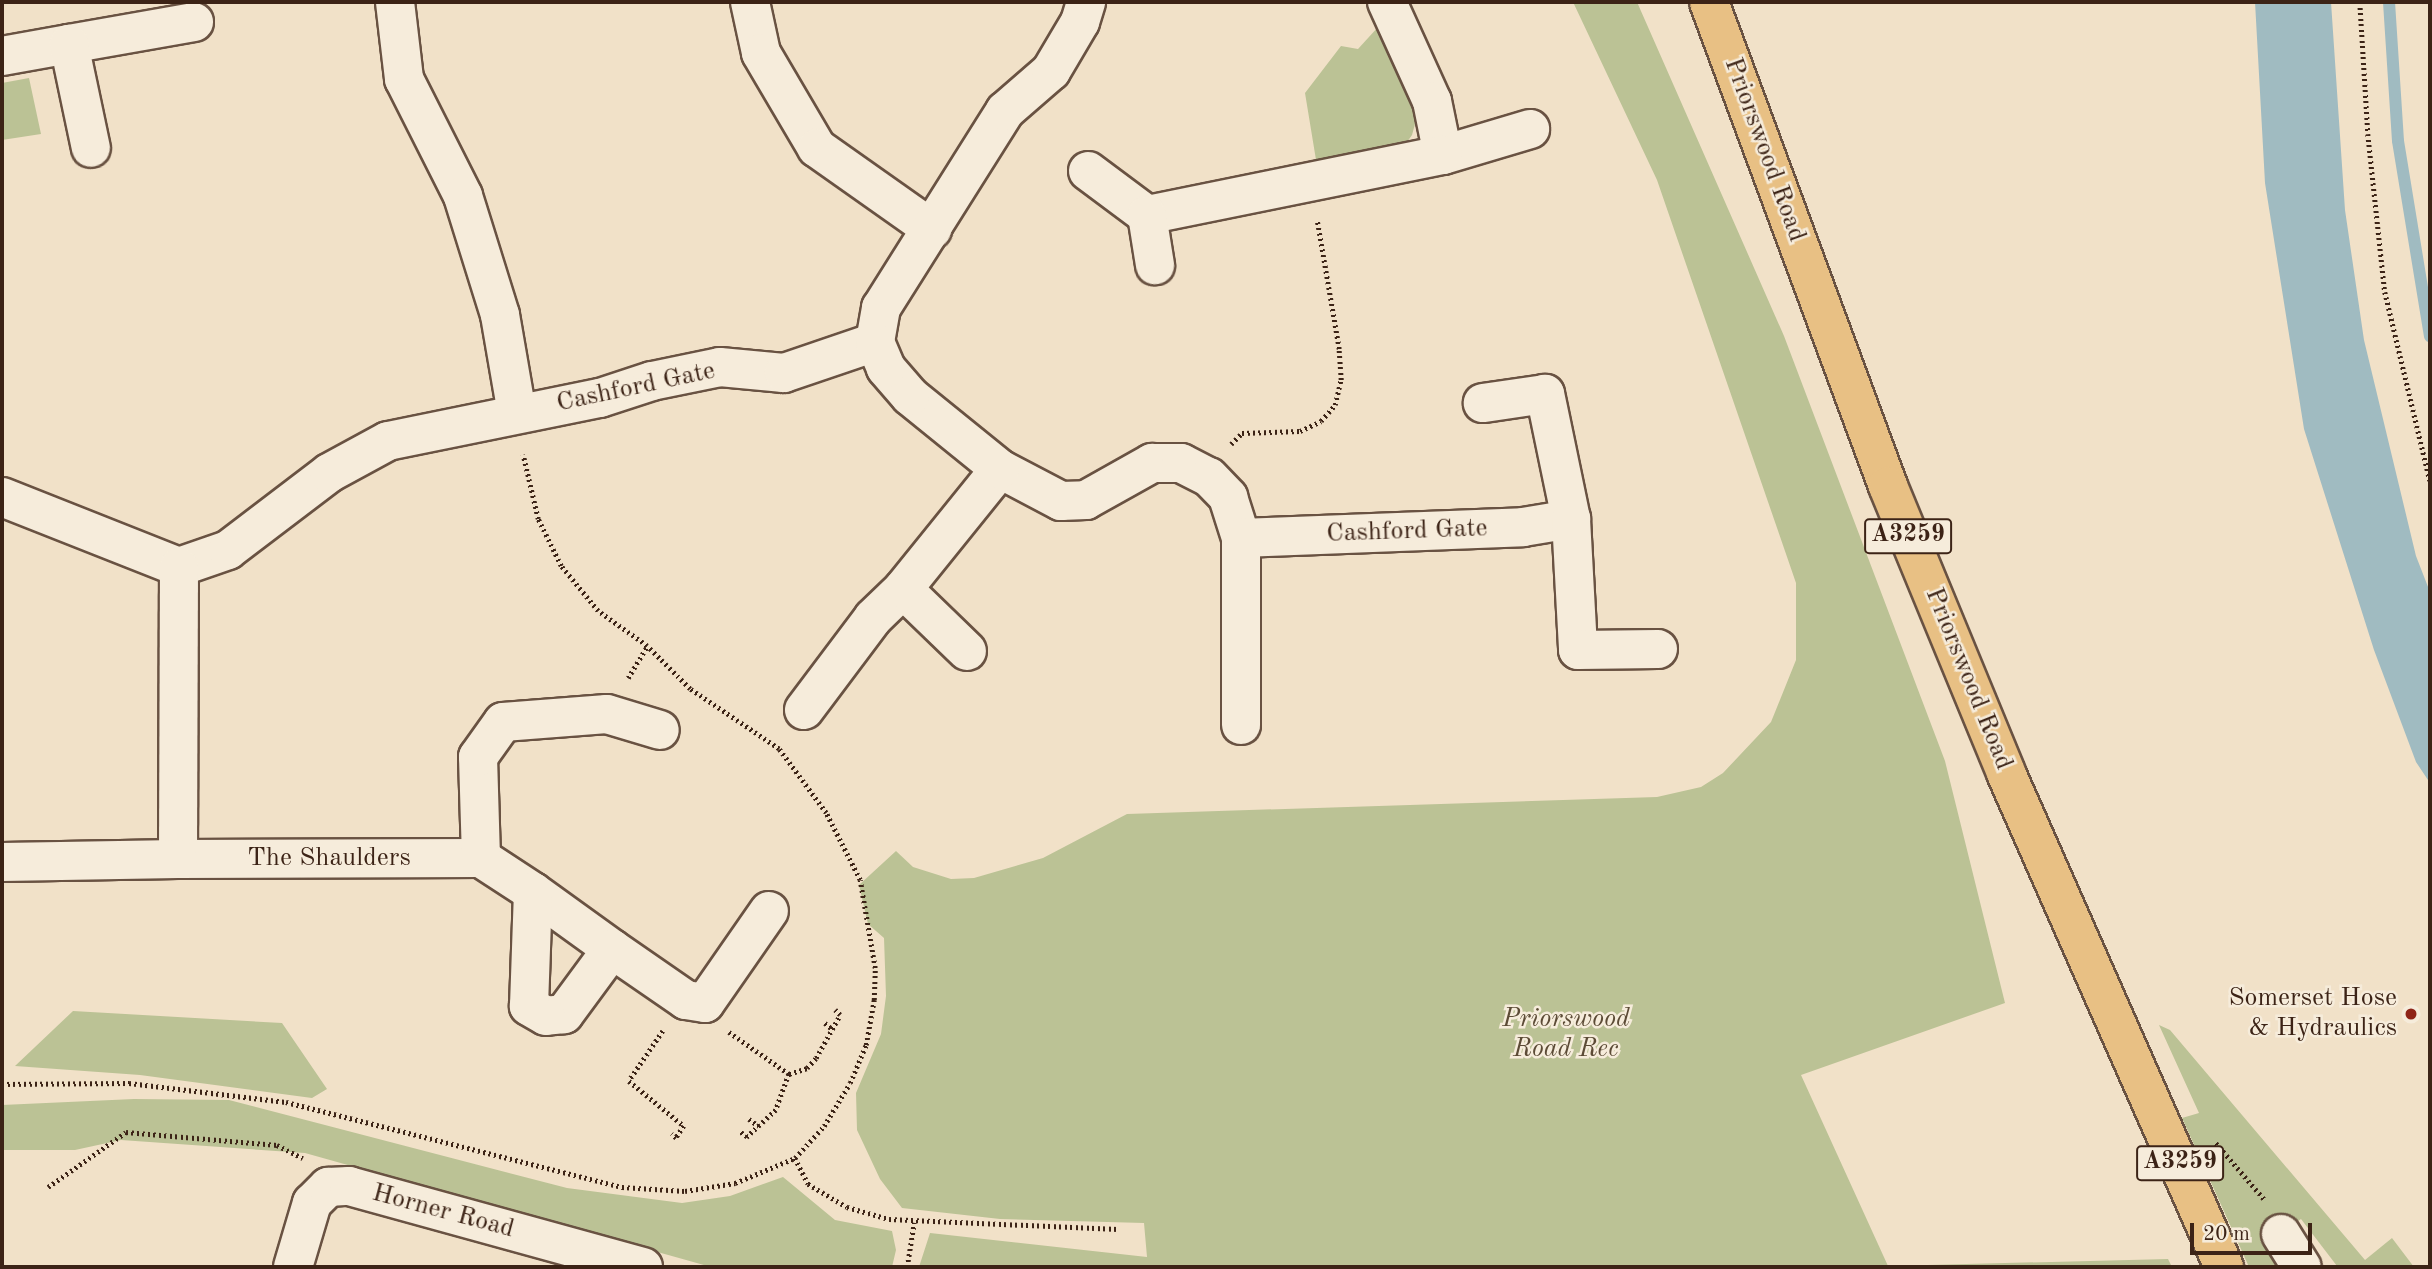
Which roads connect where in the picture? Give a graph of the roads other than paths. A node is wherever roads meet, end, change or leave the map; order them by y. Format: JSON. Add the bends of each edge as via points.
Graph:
{"nodes":[{"id":1,"x":395,"y":2,"type":"edge"},
{"id":2,"x":750,"y":2,"type":"edge"},
{"id":3,"x":1086,"y":2,"type":"edge"},
{"id":4,"x":1387,"y":2,"type":"edge"},
{"id":5,"x":1709,"y":2,"type":"edge"},
{"id":6,"x":194,"y":22,"type":"dead end"},
{"id":7,"x":69,"y":44,"type":"junction"},
{"id":8,"x":2,"y":56,"type":"edge"},
{"id":9,"x":1530,"y":129,"type":"dead end"},
{"id":10,"x":91,"y":148,"type":"dead end"},
{"id":11,"x":1443,"y":155,"type":"junction"},
{"id":12,"x":1088,"y":171,"type":"dead end"},
{"id":13,"x":1147,"y":215,"type":"junction"},
{"id":14,"x":932,"y":229,"type":"junction"},
{"id":15,"x":1155,"y":265,"type":"dead end"},
{"id":16,"x":875,"y":342,"type":"junction"},
{"id":17,"x":1483,"y":403,"type":"dead end"},
{"id":18,"x":517,"y":413,"type":"junction"},
{"id":19,"x":1000,"y":469,"type":"junction"},
{"id":20,"x":2,"y":496,"type":"edge"},
{"id":21,"x":1572,"y":519,"type":"junction"},
{"id":22,"x":1241,"y":538,"type":"junction"},
{"id":23,"x":179,"y":567,"type":"junction"},
{"id":24,"x":903,"y":589,"type":"junction"},
{"id":25,"x":1658,"y":649,"type":"dead end"},
{"id":26,"x":967,"y":651,"type":"dead end"},
{"id":27,"x":804,"y":710,"type":"dead end"},
{"id":28,"x":1241,"y":725,"type":"dead end"},
{"id":29,"x":660,"y":730,"type":"dead end"},
{"id":30,"x":481,"y":858,"type":"junction"},
{"id":31,"x":178,"y":859,"type":"junction"},
{"id":32,"x":2,"y":862,"type":"edge"},
{"id":33,"x":533,"y":892,"type":"junction"},
{"id":34,"x":769,"y":911,"type":"dead end"},
{"id":35,"x":612,"y":949,"type":"junction"},
{"id":36,"x":2281,"y":1234,"type":"road end"},
{"id":37,"x":293,"y":1267,"type":"edge"},
{"id":38,"x":643,"y":1267,"type":"edge"},
{"id":39,"x":2224,"y":1267,"type":"edge"},
{"id":40,"x":2302,"y":1267,"type":"edge"}],
"edges":[{"from":1,"to":18,"type":"street","via":[[404,79],[463,195],[500,315]]},
{"from":2,"to":14,"type":"street","via":[[761,54],[817,148]]},
{"from":3,"to":14,"type":"street","via":[[1080,22],[1051,71],[1005,111]]},
{"from":4,"to":11,"type":"street","via":[[1432,101]]},
{"from":5,"to":39,"type":"main road","name":"Priorswood Road","number":"A3259","via":[[1893,499],[2006,773]]},
{"from":6,"to":7,"type":"street"},
{"from":7,"to":8,"type":"street"},
{"from":7,"to":10,"type":"street"},
{"from":9,"to":11,"type":"street"},
{"from":11,"to":13,"type":"street"},
{"from":12,"to":13,"type":"street"},
{"from":13,"to":15,"type":"street"},
{"from":14,"to":16,"type":"street","via":[[881,308]]},
{"from":16,"to":18,"type":"street","name":"Cashford Gate","via":[[784,373],[720,367]]},
{"from":16,"to":19,"type":"street","via":[[886,368],[910,396]]},
{"from":17,"to":21,"type":"street","via":[[1545,394]]},
{"from":18,"to":23,"type":"street","name":"Cashford Gate","via":[[388,441],[329,473],[228,550]]},
{"from":19,"to":22,"type":"street","via":[[1061,501],[1086,500],[1152,463],[1181,463],[1202,473],[1228,497]]},
{"from":19,"to":24,"type":"street"},
{"from":20,"to":23,"type":"street"},
{"from":21,"to":22,"type":"street","name":"Cashford Gate","via":[[1523,527]]},
{"from":21,"to":25,"type":"street","via":[[1578,650]]},
{"from":22,"to":28,"type":"street"},
{"from":23,"to":31,"type":"street"},
{"from":24,"to":26,"type":"street"},
{"from":24,"to":27,"type":"street","via":[[873,618]]},
{"from":29,"to":30,"type":"street","via":[[607,714],[503,722],[478,757]]},
{"from":30,"to":31,"type":"street","name":"The Shaulders"},
{"from":30,"to":33,"type":"street"},
{"from":31,"to":32,"type":"street","name":"The Shaulders"},
{"from":33,"to":35,"type":"street"},
{"from":33,"to":35,"type":"street","via":[[529,1006],[546,1016],[564,1014]]},
{"from":34,"to":35,"type":"street","via":[[695,1001]]},
{"from":36,"to":40,"type":"street"},
{"from":37,"to":38,"type":"street","name":"Horner Road","via":[[312,1203],[328,1187],[349,1186]]}]}
